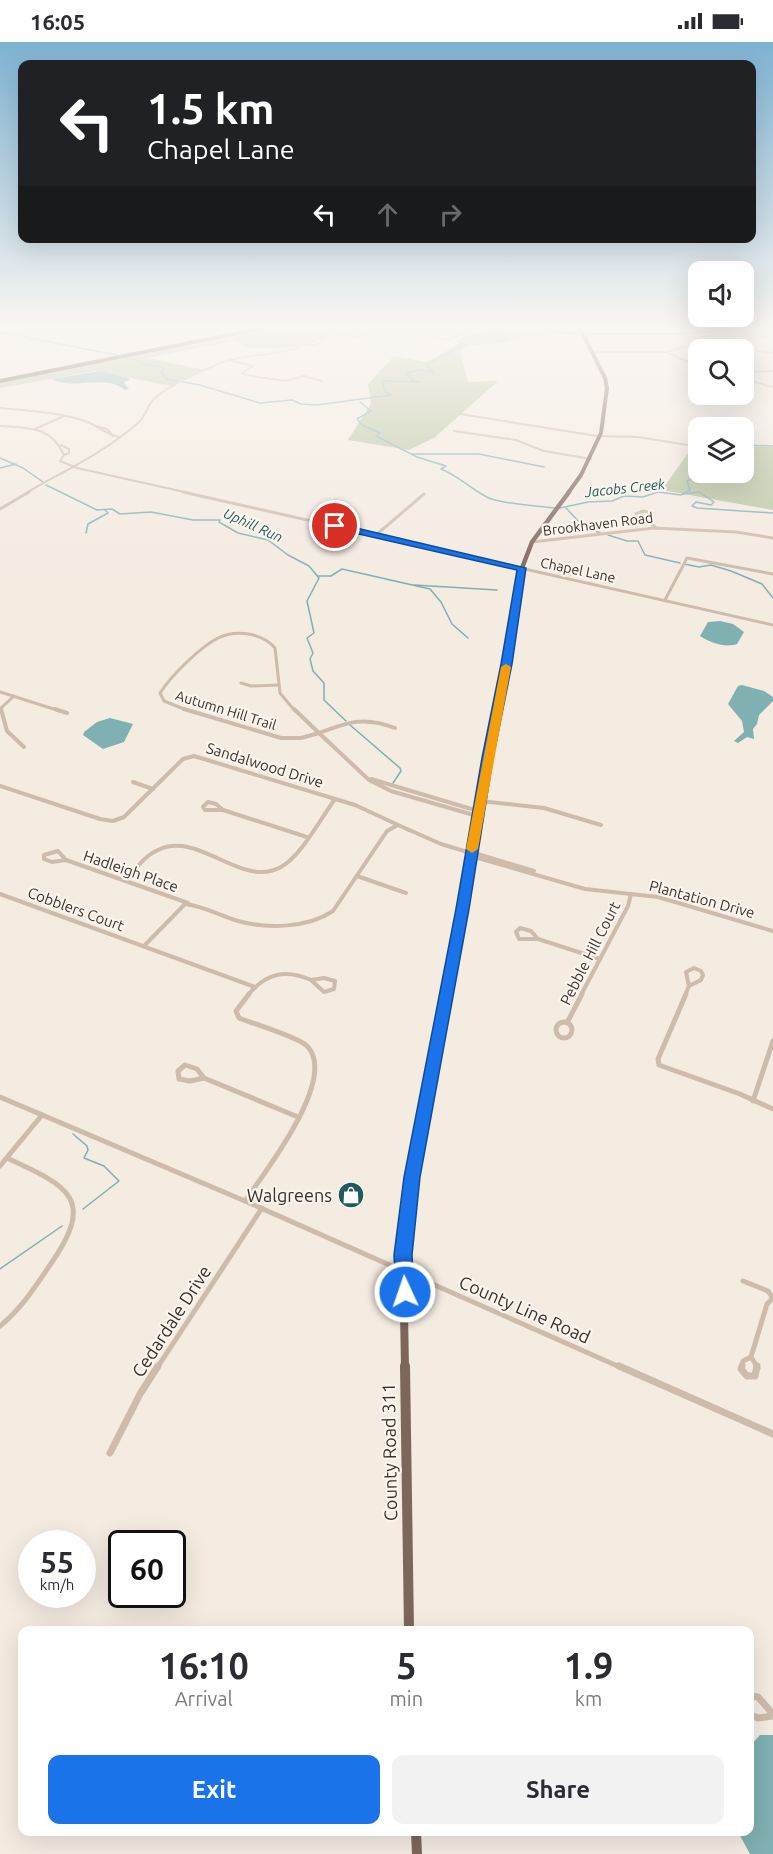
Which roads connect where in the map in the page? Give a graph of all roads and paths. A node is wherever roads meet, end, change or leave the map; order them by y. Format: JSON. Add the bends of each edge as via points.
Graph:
{"nodes":[{"id":1,"x":20,"y":411,"type":"edge"},
{"id":2,"x":146,"y":411,"type":"edge"},
{"id":3,"x":603,"y":411,"type":"edge"},
{"id":4,"x":454,"y":413,"type":"dead end"},
{"id":5,"x":64,"y":416,"type":"junction"},
{"id":6,"x":0,"y":426,"type":"edge"},
{"id":7,"x":35,"y":429,"type":"junction"},
{"id":8,"x":454,"y":431,"type":"dead end"},
{"id":9,"x":119,"y":437,"type":"junction"},
{"id":10,"x":600,"y":437,"type":"junction"},
{"id":11,"x":61,"y":445,"type":"junction"},
{"id":12,"x":688,"y":445,"type":"edge"},
{"id":13,"x":64,"y":455,"type":"junction"},
{"id":14,"x":591,"y":459,"type":"junction"},
{"id":15,"x":74,"y":467,"type":"junction"},
{"id":16,"x":424,"y":494,"type":"dead end"},
{"id":17,"x":0,"y":509,"type":"edge"},
{"id":18,"x":650,"y":522,"type":"junction"},
{"id":19,"x":656,"y":528,"type":"junction"},
{"id":20,"x":376,"y":535,"type":"junction"},
{"id":21,"x":773,"y":538,"type":"edge"},
{"id":22,"x":532,"y":542,"type":"junction"},
{"id":23,"x":522,"y":568,"type":"junction"},
{"id":24,"x":773,"y":574,"type":"edge"},
{"id":25,"x":665,"y":600,"type":"junction"},
{"id":26,"x":773,"y":625,"type":"edge"},
{"id":27,"x":241,"y":683,"type":"dead end"},
{"id":28,"x":279,"y":685,"type":"junction"},
{"id":29,"x":0,"y":692,"type":"edge"},
{"id":30,"x":14,"y":696,"type":"junction"},
{"id":31,"x":68,"y":713,"type":"dead end"},
{"id":32,"x":395,"y":728,"type":"dead end"},
{"id":33,"x":319,"y":733,"type":"junction"},
{"id":34,"x":24,"y":747,"type":"dead end"},
{"id":35,"x":133,"y":782,"type":"dead end"},
{"id":36,"x":0,"y":786,"type":"edge"},
{"id":37,"x":153,"y":789,"type":"junction"},
{"id":38,"x":335,"y":799,"type":"junction"},
{"id":39,"x":480,"y":801,"type":"junction"},
{"id":40,"x":223,"y":810,"type":"dead end"},
{"id":41,"x":478,"y":813,"type":"junction"},
{"id":42,"x":601,"y":825,"type":"dead end"},
{"id":43,"x":409,"y":831,"type":"junction"},
{"id":44,"x":307,"y":837,"type":"junction"},
{"id":45,"x":471,"y":854,"type":"junction"},
{"id":46,"x":66,"y":860,"type":"junction"},
{"id":47,"x":357,"y":876,"type":"junction"},
{"id":48,"x":125,"y":881,"type":"junction"},
{"id":49,"x":406,"y":892,"type":"dead end"},
{"id":50,"x":0,"y":894,"type":"edge"},
{"id":51,"x":631,"y":894,"type":"junction"},
{"id":52,"x":188,"y":903,"type":"junction"},
{"id":53,"x":773,"y":931,"type":"edge"},
{"id":54,"x":538,"y":939,"type":"dead end"},
{"id":55,"x":144,"y":946,"type":"junction"},
{"id":56,"x":600,"y":959,"type":"junction"},
{"id":57,"x":311,"y":980,"type":"junction"},
{"id":58,"x":689,"y":986,"type":"dead end"},
{"id":59,"x":255,"y":987,"type":"junction"},
{"id":60,"x":568,"y":1021,"type":"dead end"},
{"id":61,"x":773,"y":1041,"type":"edge"},
{"id":62,"x":204,"y":1078,"type":"junction"},
{"id":63,"x":0,"y":1097,"type":"edge"},
{"id":64,"x":753,"y":1101,"type":"junction"},
{"id":65,"x":773,"y":1109,"type":"edge"},
{"id":66,"x":42,"y":1115,"type":"junction"},
{"id":67,"x":298,"y":1118,"type":"junction"},
{"id":68,"x":7,"y":1158,"type":"junction"},
{"id":69,"x":0,"y":1166,"type":"edge"},
{"id":70,"x":246,"y":1201,"type":"junction"},
{"id":71,"x":262,"y":1208,"type":"junction"},
{"id":72,"x":405,"y":1273,"type":"junction"},
{"id":73,"x":743,"y":1281,"type":"dead end"},
{"id":74,"x":773,"y":1298,"type":"edge"},
{"id":75,"x":0,"y":1326,"type":"edge"},
{"id":76,"x":751,"y":1356,"type":"dead end"},
{"id":77,"x":773,"y":1434,"type":"edge"},
{"id":78,"x":110,"y":1453,"type":"dead end"},
{"id":79,"x":409,"y":1626,"type":"edge"},
{"id":80,"x":754,"y":1696,"type":"edge"},
{"id":81,"x":773,"y":1715,"type":"edge"},
{"id":82,"x":754,"y":1716,"type":"edge"},
{"id":83,"x":416,"y":1836,"type":"edge"},
{"id":84,"x":417,"y":1854,"type":"edge"}],
"edges":[{"from":1,"to":5,"type":"street"},
{"from":2,"to":9,"type":"street","via":[[142,421]]},
{"from":3,"to":10,"type":"main road","name":"County Road 311"},
{"from":4,"to":10,"type":"street"},
{"from":5,"to":7,"type":"street"},
{"from":5,"to":9,"type":"street","via":[[107,429]]},
{"from":6,"to":7,"type":"street"},
{"from":7,"to":11,"type":"street","via":[[54,436]]},
{"from":8,"to":14,"type":"street","via":[[516,440],[544,451]]},
{"from":9,"to":15,"type":"street"},
{"from":10,"to":12,"type":"street","via":[[638,437]]},
{"from":10,"to":14,"type":"main road","name":"County Road 311"},
{"from":11,"to":13,"type":"street"},
{"from":11,"to":13,"type":"street","via":[[69,449]]},
{"from":13,"to":15,"type":"street","name":"Chapel Lane","via":[[60,459],[62,464]]},
{"from":14,"to":22,"type":"main road","name":"County Road 311"},
{"from":15,"to":17,"type":"street"},
{"from":15,"to":20,"type":"street","name":"Chapel Lane"},
{"from":16,"to":20,"type":"street"},
{"from":18,"to":18,"type":"street","via":[[638,518],[636,514],[652,513]]},
{"from":18,"to":19,"type":"street"},
{"from":19,"to":21,"type":"street","name":"Brookhaven Road"},
{"from":19,"to":22,"type":"street","name":"Brookhaven Road"},
{"from":20,"to":23,"type":"street","name":"Chapel Lane"},
{"from":22,"to":23,"type":"main road","name":"County Road 311"},
{"from":23,"to":25,"type":"street","name":"Chapel Lane"},
{"from":23,"to":39,"type":"main road","name":"County Road 311"},
{"from":24,"to":25,"type":"street","via":[[689,558]]},
{"from":25,"to":26,"type":"street","name":"Chapel Lane"},
{"from":27,"to":28,"type":"street"},
{"from":28,"to":33,"type":"street","name":"Autumn Hill Trail","via":[[284,700]]},
{"from":28,"to":33,"type":"street","name":"Autumn Hill Trail","via":[[274,645],[262,638],[236,634],[212,643],[163,687],[161,696],[177,707],[281,738]]},
{"from":29,"to":30,"type":"street"},
{"from":30,"to":31,"type":"street"},
{"from":30,"to":34,"type":"street","via":[[1,708],[1,718],[7,736]]},
{"from":32,"to":33,"type":"street","via":[[359,720]]},
{"from":33,"to":41,"type":"street","name":"Autumn Hill Trail","via":[[375,784]]},
{"from":35,"to":37,"type":"street"},
{"from":36,"to":37,"type":"street","name":"Sandalwood Drive","via":[[113,820],[124,816]]},
{"from":37,"to":38,"type":"street","name":"Sandalwood Drive","via":[[191,756]]},
{"from":38,"to":43,"type":"street","name":"Sandalwood Drive"},
{"from":38,"to":44,"type":"street"},
{"from":39,"to":41,"type":"main road","name":"County Road 311"},
{"from":39,"to":42,"type":"street","via":[[544,808]]},
{"from":40,"to":44,"type":"street"},
{"from":41,"to":45,"type":"main road","name":"County Road 311"},
{"from":43,"to":45,"type":"street","name":"Sandalwood Drive"},
{"from":43,"to":47,"type":"street","name":"Hadleigh Place","via":[[391,827]]},
{"from":44,"to":48,"type":"street","via":[[286,863],[274,870],[259,871],[172,846],[155,851]]},
{"from":45,"to":51,"type":"street","name":"Plantation Drive","via":[[598,892]]},
{"from":45,"to":72,"type":"main road","name":"County Road 311","via":[[412,1177],[404,1234]]},
{"from":46,"to":46,"type":"street","name":"Hadleigh Place","via":[[55,850],[43,858],[48,862]]},
{"from":46,"to":48,"type":"street","name":"Hadleigh Place"},
{"from":47,"to":49,"type":"street"},
{"from":47,"to":52,"type":"street","name":"Hadleigh Place","via":[[333,911],[313,922],[246,922]]},
{"from":48,"to":52,"type":"street","name":"Hadleigh Place"},
{"from":50,"to":55,"type":"street","name":"Cobblers Court"},
{"from":51,"to":53,"type":"street","name":"Plantation Drive","via":[[658,897]]},
{"from":51,"to":56,"type":"street","name":"Pebble Hill Court"},
{"from":52,"to":55,"type":"street"},
{"from":54,"to":56,"type":"street"},
{"from":55,"to":59,"type":"street","name":"Cobblers Court"},
{"from":56,"to":60,"type":"street","name":"Pebble Hill Court"},
{"from":57,"to":57,"type":"street","via":[[324,992],[336,985],[331,978]]},
{"from":57,"to":59,"type":"street","via":[[279,973]]},
{"from":58,"to":64,"type":"street","via":[[658,1059],[659,1065]]},
{"from":59,"to":67,"type":"street","via":[[237,1016],[300,1041],[315,1058],[314,1080]]},
{"from":61,"to":64,"type":"street"},
{"from":62,"to":62,"type":"street","via":[[189,1065],[182,1066],[177,1074],[182,1081]]},
{"from":62,"to":67,"type":"street"},
{"from":63,"to":66,"type":"street","name":"County Line Road"},
{"from":64,"to":65,"type":"street"},
{"from":66,"to":68,"type":"street"},
{"from":66,"to":70,"type":"street","name":"County Line Road"},
{"from":67,"to":70,"type":"street"},
{"from":68,"to":69,"type":"street"},
{"from":68,"to":75,"type":"street","via":[[59,1184],[72,1202],[75,1217],[64,1245],[16,1313]]},
{"from":70,"to":71,"type":"street","name":"County Line Road"},
{"from":71,"to":72,"type":"street","name":"County Line Road"},
{"from":71,"to":78,"type":"street","name":"Cedardale Drive","via":[[140,1394]]},
{"from":72,"to":77,"type":"street","name":"County Line Road"},
{"from":72,"to":79,"type":"main road","name":"County Road 311"},
{"from":73,"to":74,"type":"street","via":[[768,1291]]},
{"from":74,"to":76,"type":"street","via":[[767,1305]]},
{"from":80,"to":81,"type":"street"},
{"from":81,"to":82,"type":"street"},
{"from":83,"to":84,"type":"main road"}]}
